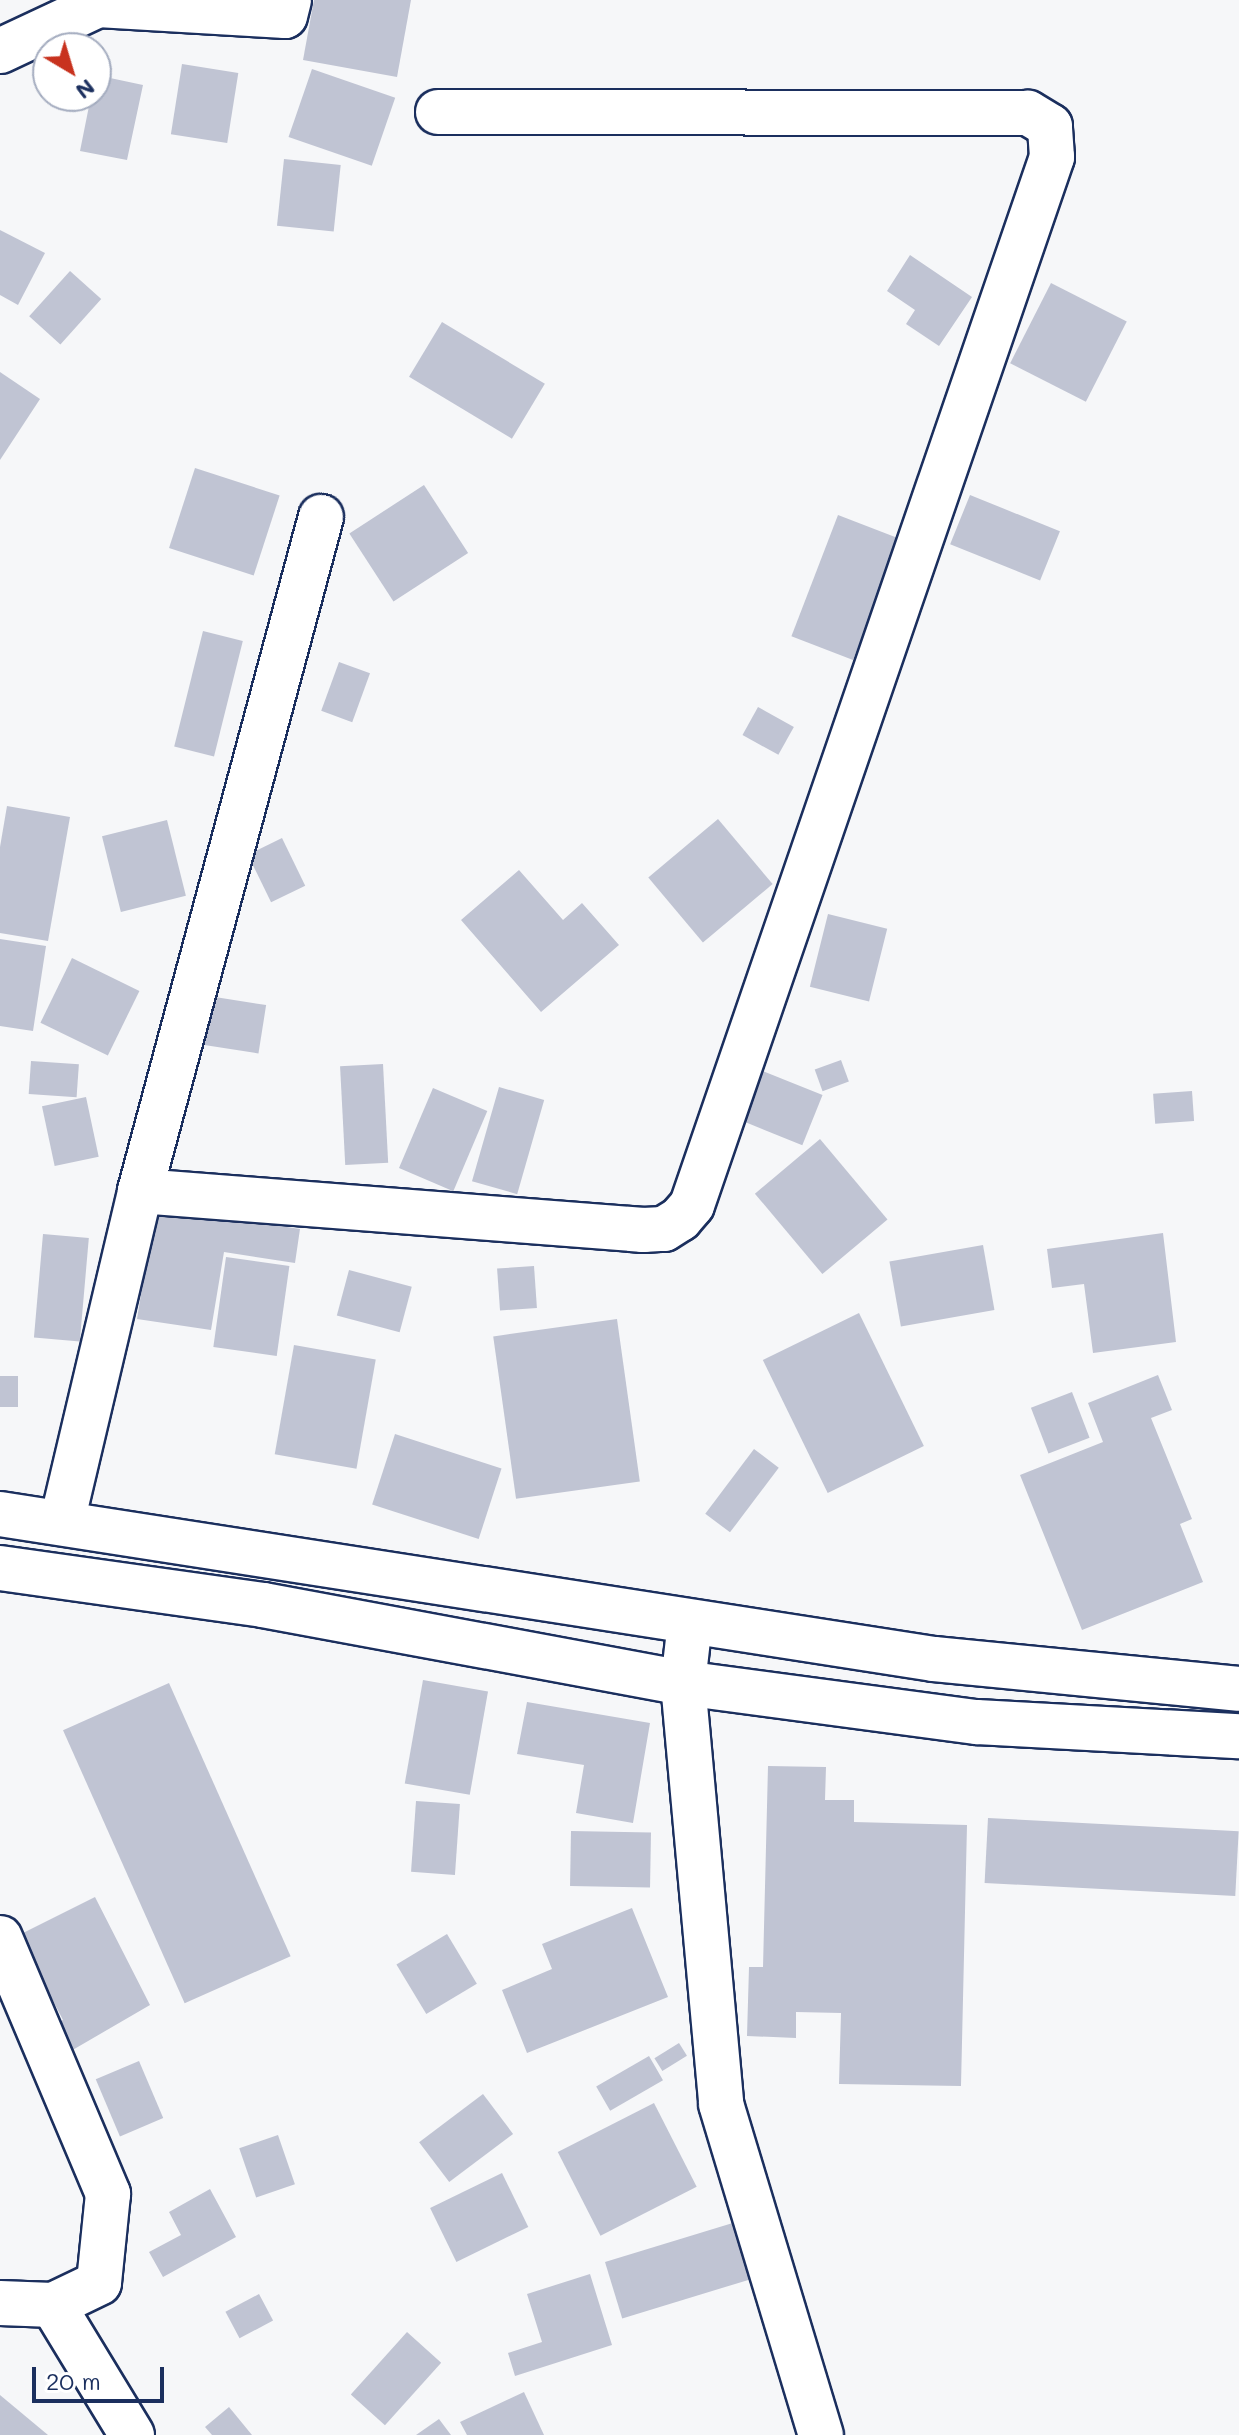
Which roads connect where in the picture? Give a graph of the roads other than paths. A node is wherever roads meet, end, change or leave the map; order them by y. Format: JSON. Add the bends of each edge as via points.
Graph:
{"nodes":[{"id":1,"x":289,"y":0,"type":"edge"},
{"id":2,"x":50,"y":14,"type":"edge"},
{"id":3,"x":0,"y":51,"type":"edge"},
{"id":4,"x":438,"y":112,"type":"dead end"},
{"id":5,"x":321,"y":517,"type":"dead end"},
{"id":6,"x":140,"y":1191,"type":"junction"},
{"id":7,"x":0,"y":1514,"type":"edge"},
{"id":8,"x":62,"y":1522,"type":"junction"},
{"id":9,"x":0,"y":1568,"type":"edge"},
{"id":10,"x":690,"y":1622,"type":"junction"},
{"id":11,"x":683,"y":1683,"type":"junction"},
{"id":12,"x":1239,"y":1689,"type":"edge"},
{"id":13,"x":1239,"y":1736,"type":"edge"},
{"id":14,"x":0,"y":1938,"type":"edge"},
{"id":15,"x":0,"y":2303,"type":"edge"},
{"id":16,"x":53,"y":2305,"type":"junction"},
{"id":17,"x":132,"y":2435,"type":"edge"},
{"id":18,"x":821,"y":2435,"type":"edge"}],
"edges":[{"from":1,"to":2,"type":"street","via":[[285,16],[98,5]]},
{"from":2,"to":3,"type":"street"},
{"from":4,"to":6,"type":"street","via":[[1028,113],[1050,126],[1052,157],[692,1205],[680,1219],[664,1229],[643,1230]]},
{"from":5,"to":6,"type":"street"},
{"from":6,"to":8,"type":"street"},
{"from":7,"to":8,"type":"street"},
{"from":8,"to":10,"type":"street"},
{"from":9,"to":11,"type":"street","via":[[263,1605]]},
{"from":10,"to":11,"type":"street"},
{"from":10,"to":12,"type":"street","via":[[1075,1676]]},
{"from":11,"to":13,"type":"street","via":[[977,1722]]},
{"from":11,"to":18,"type":"street","via":[[721,2104]]},
{"from":14,"to":16,"type":"street","via":[[108,2194],[99,2283]]},
{"from":15,"to":16,"type":"street"},
{"from":16,"to":17,"type":"street"}]}
